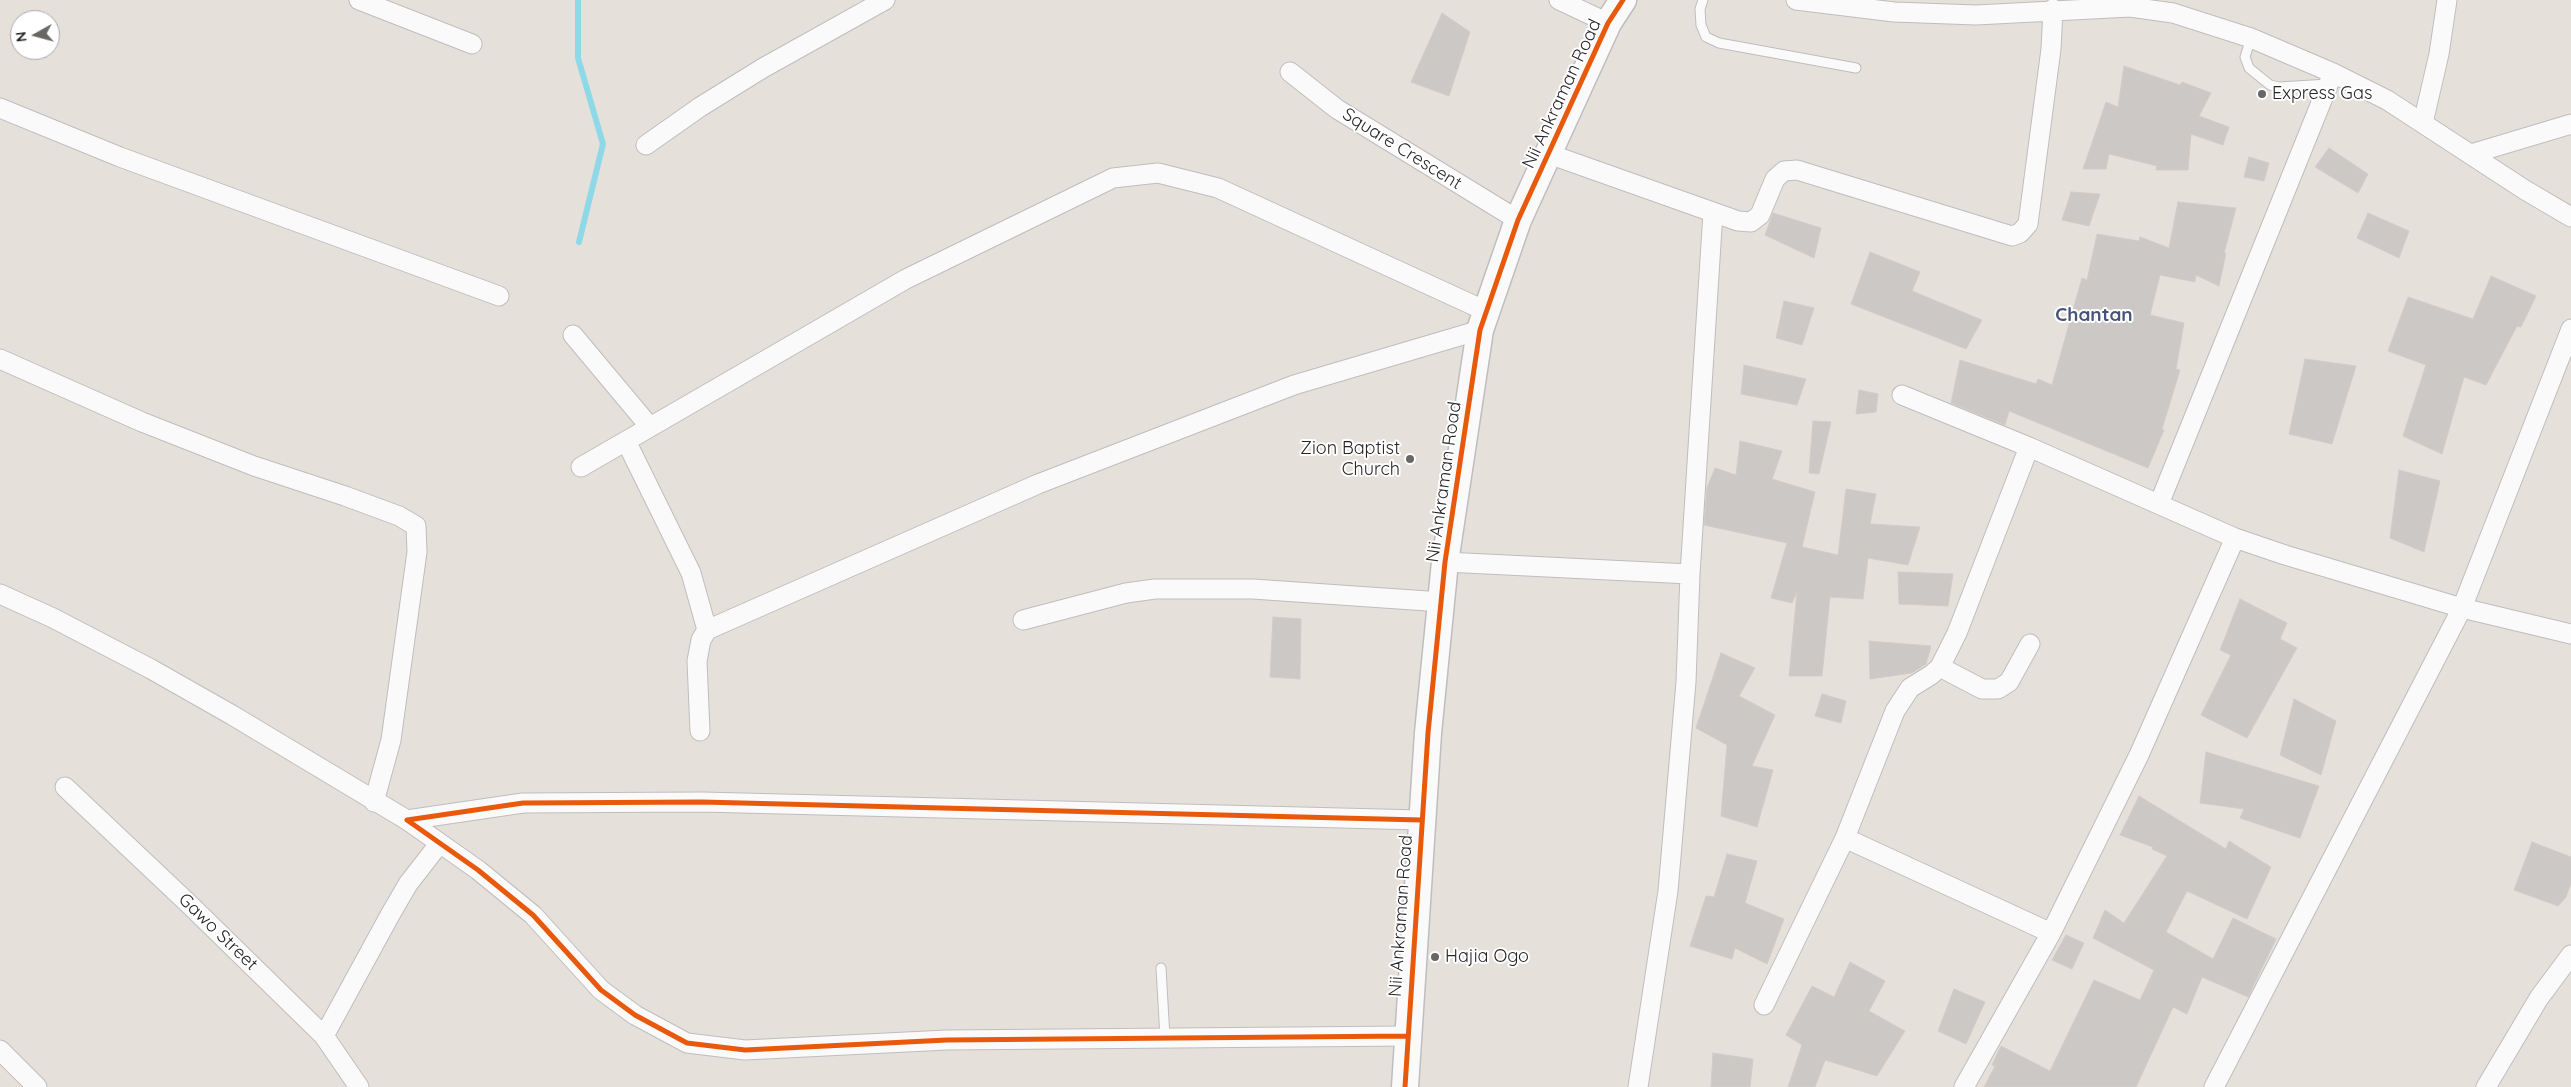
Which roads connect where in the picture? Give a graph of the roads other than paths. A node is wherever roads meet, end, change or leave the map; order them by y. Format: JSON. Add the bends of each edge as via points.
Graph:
{"nodes":[{"id":1,"x":359,"y":0,"type":"edge"},
{"id":2,"x":885,"y":0,"type":"edge"},
{"id":3,"x":1559,"y":0,"type":"edge"},
{"id":4,"x":1623,"y":0,"type":"edge"},
{"id":5,"x":1703,"y":0,"type":"edge"},
{"id":6,"x":1796,"y":0,"type":"edge"},
{"id":7,"x":2447,"y":0,"type":"edge"},
{"id":8,"x":2172,"y":7,"type":"edge"},
{"id":9,"x":2052,"y":9,"type":"junction"},
{"id":10,"x":1608,"y":23,"type":"junction"},
{"id":11,"x":2251,"y":38,"type":"junction"},
{"id":12,"x":472,"y":44,"type":"dead end"},
{"id":13,"x":1856,"y":68,"type":"dead end"},
{"id":14,"x":1290,"y":72,"type":"dead end"},
{"id":15,"x":2331,"y":78,"type":"junction"},
{"id":16,"x":0,"y":108,"type":"edge"},
{"id":17,"x":2423,"y":123,"type":"junction"},
{"id":18,"x":2571,"y":124,"type":"edge"},
{"id":19,"x":646,"y":145,"type":"dead end"},
{"id":20,"x":1550,"y":154,"type":"junction"},
{"id":21,"x":2471,"y":154,"type":"junction"},
{"id":22,"x":1713,"y":212,"type":"junction"},
{"id":23,"x":2571,"y":217,"type":"edge"},
{"id":24,"x":1518,"y":220,"type":"junction"},
{"id":25,"x":499,"y":296,"type":"dead end"},
{"id":26,"x":1484,"y":321,"type":"junction"},
{"id":27,"x":2571,"y":329,"type":"edge"},
{"id":28,"x":573,"y":335,"type":"dead end"},
{"id":29,"x":0,"y":359,"type":"edge"},
{"id":30,"x":1902,"y":395,"type":"dead end"},
{"id":31,"x":650,"y":427,"type":"junction"},
{"id":32,"x":626,"y":441,"type":"junction"},
{"id":33,"x":2029,"y":446,"type":"junction"},
{"id":34,"x":580,"y":467,"type":"dead end"},
{"id":35,"x":2159,"y":504,"type":"junction"},
{"id":36,"x":2235,"y":538,"type":"junction"},
{"id":37,"x":1445,"y":562,"type":"junction"},
{"id":38,"x":1690,"y":574,"type":"junction"},
{"id":39,"x":0,"y":594,"type":"edge"},
{"id":40,"x":1442,"y":602,"type":"junction"},
{"id":41,"x":2462,"y":608,"type":"junction"},
{"id":42,"x":1023,"y":620,"type":"dead end"},
{"id":43,"x":707,"y":630,"type":"junction"},
{"id":44,"x":2571,"y":634,"type":"edge"},
{"id":45,"x":2030,"y":644,"type":"dead end"},
{"id":46,"x":1940,"y":666,"type":"junction"},
{"id":47,"x":700,"y":731,"type":"dead end"},
{"id":48,"x":64,"y":787,"type":"dead end"},
{"id":49,"x":374,"y":802,"type":"junction"},
{"id":50,"x":407,"y":820,"type":"junction"},
{"id":51,"x":1422,"y":820,"type":"junction"},
{"id":52,"x":1845,"y":838,"type":"junction"},
{"id":53,"x":440,"y":844,"type":"junction"},
{"id":54,"x":2051,"y":933,"type":"junction"},
{"id":55,"x":2571,"y":955,"type":"edge"},
{"id":56,"x":1161,"y":968,"type":"dead end"},
{"id":57,"x":1764,"y":1005,"type":"dead end"},
{"id":58,"x":324,"y":1036,"type":"junction"},
{"id":59,"x":1407,"y":1036,"type":"junction"},
{"id":60,"x":1165,"y":1038,"type":"junction"},
{"id":61,"x":0,"y":1050,"type":"edge"},
{"id":62,"x":37,"y":1087,"type":"edge"},
{"id":63,"x":359,"y":1087,"type":"edge"},
{"id":64,"x":1405,"y":1087,"type":"edge"},
{"id":65,"x":1638,"y":1087,"type":"edge"},
{"id":66,"x":1964,"y":1087,"type":"edge"},
{"id":67,"x":2214,"y":1087,"type":"edge"},
{"id":68,"x":2486,"y":1087,"type":"edge"}],
"edges":[{"from":1,"to":12,"type":"street"},
{"from":2,"to":19,"type":"street","via":[[755,73]]},
{"from":3,"to":10,"type":"street"},
{"from":4,"to":10,"type":"street","name":"Nii Ankraman Road"},
{"from":5,"to":13,"type":"lane","via":[[1701,25],[1706,37],[1719,44]]},
{"from":6,"to":9,"type":"street","via":[[1894,12],[1976,15]]},
{"from":7,"to":17,"type":"street"},
{"from":8,"to":9,"type":"street"},
{"from":8,"to":11,"type":"street"},
{"from":9,"to":22,"type":"street","via":[[2051,49],[2028,224],[2020,233],[2012,236],[1797,170],[1784,172],[1775,179],[1760,216],[1751,222]]},
{"from":10,"to":20,"type":"street","name":"Nii Ankraman Road"},
{"from":11,"to":15,"type":"street"},
{"from":11,"to":15,"type":"lane","via":[[2245,57],[2248,68],[2270,85],[2279,87]]},
{"from":14,"to":24,"type":"street","name":"Square Crescent","via":[[1337,109]]},
{"from":15,"to":17,"type":"street","via":[[2387,100]]},
{"from":15,"to":35,"type":"street"},
{"from":16,"to":25,"type":"street","via":[[120,157]]},
{"from":17,"to":21,"type":"street"},
{"from":18,"to":21,"type":"street"},
{"from":20,"to":22,"type":"street"},
{"from":20,"to":24,"type":"street","name":"Nii Ankraman Road"},
{"from":21,"to":23,"type":"street"},
{"from":22,"to":38,"type":"street"},
{"from":24,"to":26,"type":"street","name":"Nii Ankraman Road"},
{"from":26,"to":31,"type":"street","via":[[1353,248],[1218,188],[1158,173],[1113,178],[906,279]]},
{"from":26,"to":37,"type":"street","name":"Nii Ankraman Road"},
{"from":26,"to":43,"type":"street","via":[[1294,385],[1047,480]]},
{"from":27,"to":41,"type":"street"},
{"from":28,"to":31,"type":"street"},
{"from":29,"to":49,"type":"street","via":[[142,422],[254,466],[399,516],[416,526],[418,552],[391,740]]},
{"from":30,"to":33,"type":"street"},
{"from":31,"to":32,"type":"street"},
{"from":32,"to":34,"type":"street"},
{"from":32,"to":43,"type":"street","via":[[692,572]]},
{"from":33,"to":35,"type":"street"},
{"from":33,"to":46,"type":"street","via":[[1957,633]]},
{"from":35,"to":36,"type":"street"},
{"from":36,"to":41,"type":"street"},
{"from":36,"to":54,"type":"street","via":[[2139,755]]},
{"from":37,"to":38,"type":"street"},
{"from":37,"to":40,"type":"street","name":"Nii Ankraman Road"},
{"from":38,"to":65,"type":"street","via":[[1686,682],[1668,891]]},
{"from":39,"to":49,"type":"street","via":[[150,669]]},
{"from":40,"to":42,"type":"street","via":[[1253,589],[1155,589]]},
{"from":40,"to":51,"type":"street","name":"Nii Ankraman Road"},
{"from":41,"to":44,"type":"street"},
{"from":41,"to":67,"type":"street"},
{"from":43,"to":47,"type":"street","via":[[701,640],[697,662]]},
{"from":45,"to":46,"type":"street","via":[[2009,682],[1998,689],[1982,689]]},
{"from":46,"to":52,"type":"street","via":[[1903,697]]},
{"from":48,"to":58,"type":"street","name":"Gawo Street"},
{"from":49,"to":50,"type":"street"},
{"from":50,"to":51,"type":"street","via":[[523,803],[702,802]]},
{"from":50,"to":53,"type":"street"},
{"from":51,"to":59,"type":"street","name":"Nii Ankraman Road"},
{"from":52,"to":54,"type":"street"},
{"from":52,"to":57,"type":"street"},
{"from":53,"to":58,"type":"street","via":[[399,900]]},
{"from":53,"to":60,"type":"street","via":[[533,915],[601,990],[635,1015],[687,1043],[745,1050],[946,1040]]},
{"from":54,"to":66,"type":"street"},
{"from":55,"to":68,"type":"street","via":[[2539,998]]},
{"from":56,"to":60,"type":"lane"},
{"from":58,"to":63,"type":"street","name":"Gawo Street"},
{"from":59,"to":60,"type":"street"},
{"from":59,"to":64,"type":"street","name":"Nii Ankraman Road"},
{"from":61,"to":62,"type":"street"}]}
